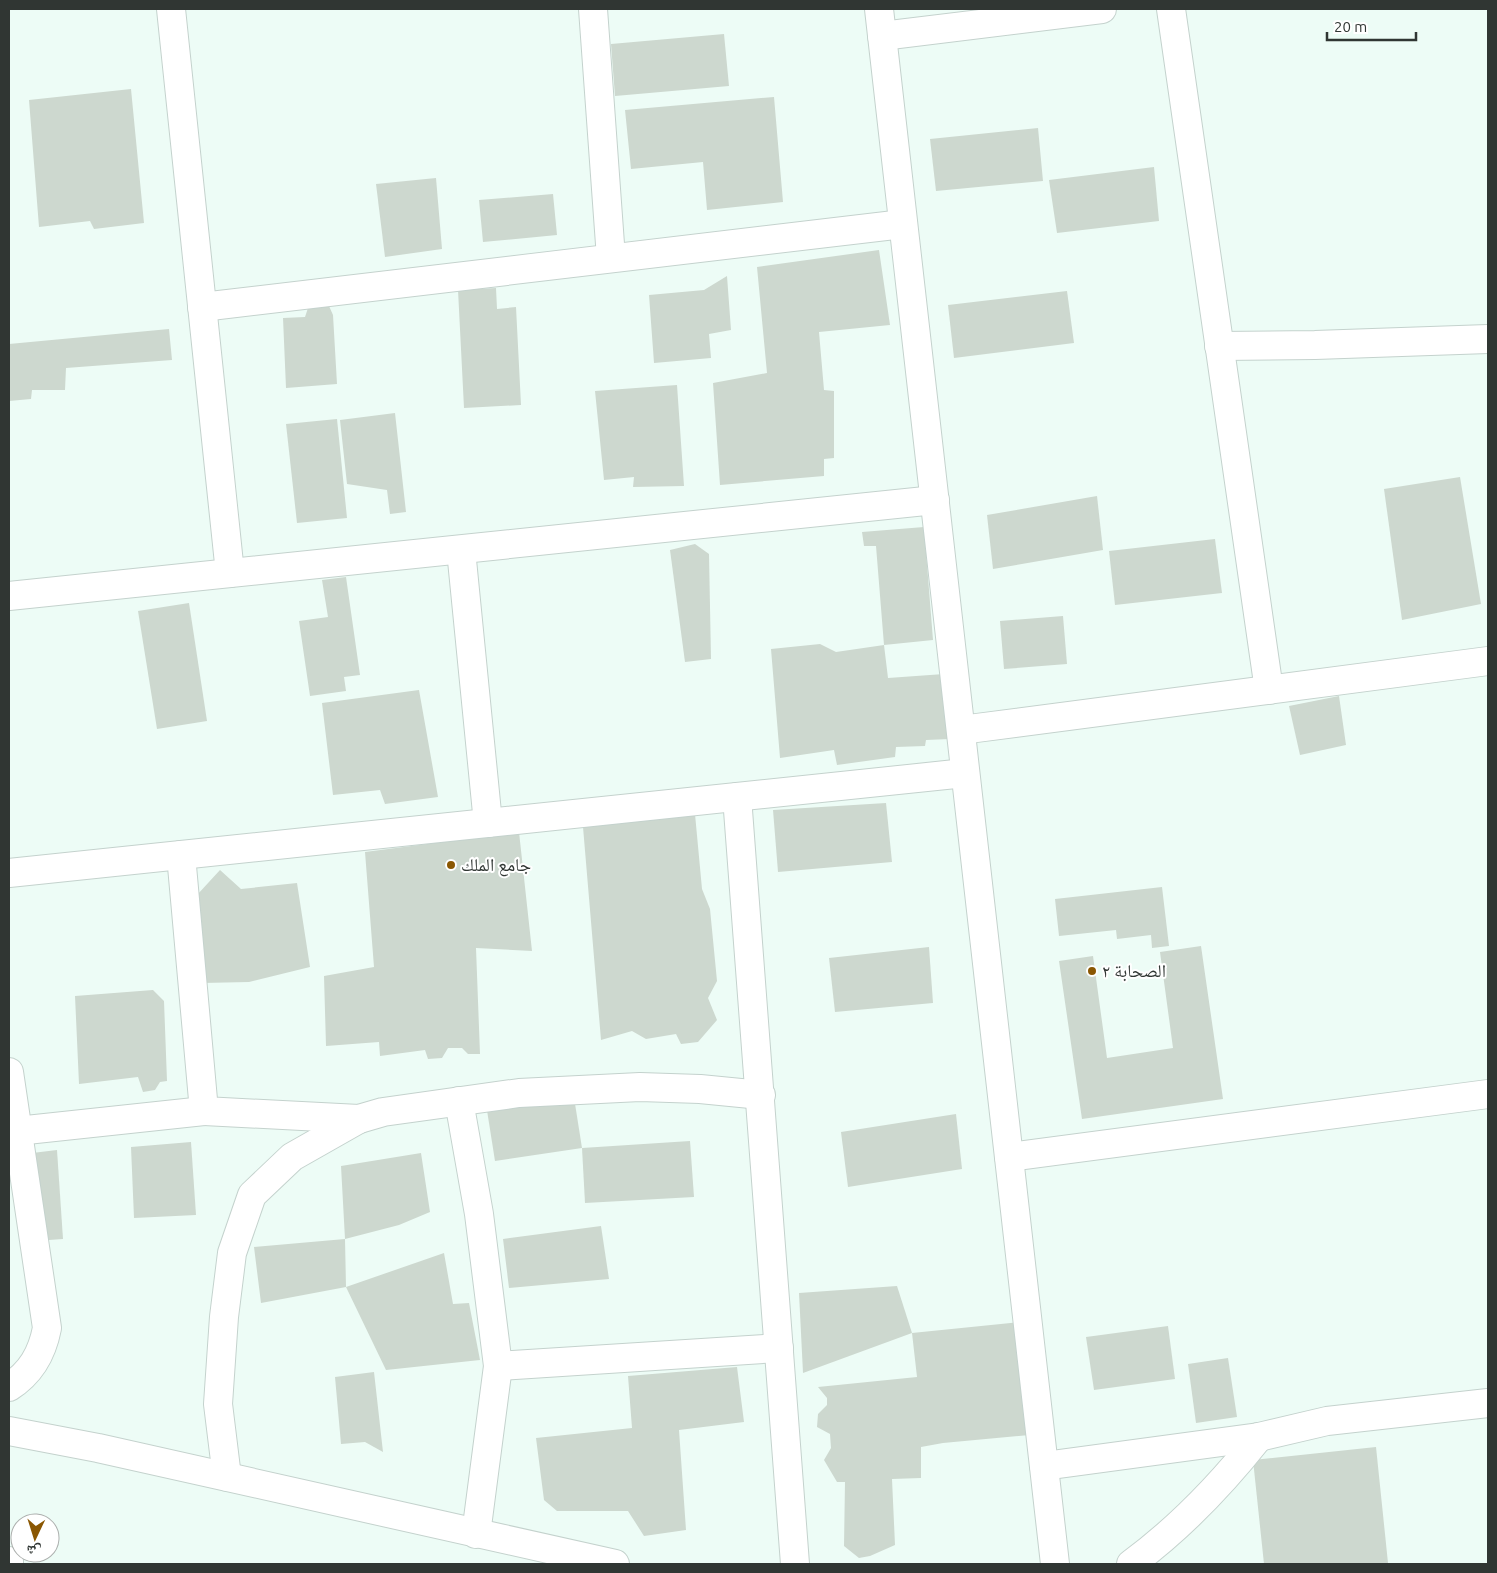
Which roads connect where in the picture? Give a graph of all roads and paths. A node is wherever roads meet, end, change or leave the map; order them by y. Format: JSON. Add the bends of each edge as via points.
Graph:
{"nodes":[{"id":1,"x":171,"y":9,"type":"edge"},
{"id":2,"x":593,"y":9,"type":"edge"},
{"id":3,"x":879,"y":9,"type":"edge"},
{"id":4,"x":1102,"y":9,"type":"edge"},
{"id":5,"x":1171,"y":9,"type":"edge"},
{"id":6,"x":882,"y":36,"type":"junction"},
{"id":7,"x":903,"y":224,"type":"junction"},
{"id":8,"x":611,"y":258,"type":"junction"},
{"id":9,"x":202,"y":307,"type":"junction"},
{"id":10,"x":1488,"y":339,"type":"edge"},
{"id":11,"x":1219,"y":346,"type":"junction"},
{"id":12,"x":935,"y":500,"type":"junction"},
{"id":13,"x":461,"y":550,"type":"junction"},
{"id":14,"x":230,"y":573,"type":"junction"},
{"id":15,"x":9,"y":596,"type":"edge"},
{"id":16,"x":1488,"y":661,"type":"edge"},
{"id":17,"x":1269,"y":690,"type":"junction"},
{"id":18,"x":961,"y":730,"type":"junction"},
{"id":19,"x":965,"y":773,"type":"junction"},
{"id":20,"x":737,"y":796,"type":"junction"},
{"id":21,"x":488,"y":823,"type":"junction"},
{"id":22,"x":181,"y":855,"type":"junction"},
{"id":23,"x":9,"y":873,"type":"edge"},
{"id":24,"x":9,"y":1072,"type":"edge"},
{"id":25,"x":761,"y":1094,"type":"junction"},
{"id":26,"x":1488,"y":1094,"type":"edge"},
{"id":27,"x":459,"y":1101,"type":"junction"},
{"id":28,"x":204,"y":1111,"type":"junction"},
{"id":29,"x":359,"y":1119,"type":"junction"},
{"id":30,"x":16,"y":1131,"type":"junction"},
{"id":31,"x":1009,"y":1157,"type":"junction"},
{"id":32,"x":779,"y":1348,"type":"junction"},
{"id":33,"x":498,"y":1366,"type":"junction"},
{"id":34,"x":9,"y":1387,"type":"edge"},
{"id":35,"x":1488,"y":1403,"type":"edge"},
{"id":36,"x":9,"y":1432,"type":"edge"},
{"id":37,"x":1259,"y":1438,"type":"junction"},
{"id":38,"x":1044,"y":1466,"type":"junction"},
{"id":39,"x":228,"y":1477,"type":"junction"},
{"id":40,"x":476,"y":1534,"type":"junction"},
{"id":41,"x":1154,"y":1556,"type":"edge"},
{"id":42,"x":615,"y":1564,"type":"edge"},
{"id":43,"x":795,"y":1564,"type":"edge"},
{"id":44,"x":1055,"y":1564,"type":"edge"},
{"id":45,"x":1130,"y":1564,"type":"edge"}],
"edges":[{"from":1,"to":9,"type":"street"},
{"from":2,"to":8,"type":"street"},
{"from":3,"to":6,"type":"street"},
{"from":4,"to":6,"type":"street"},
{"from":5,"to":11,"type":"street"},
{"from":6,"to":7,"type":"street"},
{"from":7,"to":8,"type":"street"},
{"from":7,"to":12,"type":"street"},
{"from":8,"to":9,"type":"street"},
{"from":9,"to":14,"type":"street"},
{"from":10,"to":11,"type":"street"},
{"from":11,"to":17,"type":"street"},
{"from":12,"to":13,"type":"street"},
{"from":12,"to":18,"type":"street"},
{"from":13,"to":14,"type":"street"},
{"from":13,"to":21,"type":"street"},
{"from":14,"to":15,"type":"street"},
{"from":16,"to":17,"type":"street"},
{"from":17,"to":18,"type":"street"},
{"from":18,"to":19,"type":"street"},
{"from":19,"to":20,"type":"street"},
{"from":19,"to":31,"type":"street"},
{"from":20,"to":21,"type":"street"},
{"from":20,"to":25,"type":"street"},
{"from":21,"to":22,"type":"street"},
{"from":22,"to":23,"type":"street"},
{"from":22,"to":28,"type":"street"},
{"from":24,"to":30,"type":"street"},
{"from":25,"to":27,"type":"street","via":[[700,1089],[588,1088]]},
{"from":25,"to":32,"type":"street"},
{"from":26,"to":31,"type":"street"},
{"from":27,"to":29,"type":"street","via":[[383,1112]]},
{"from":27,"to":33,"type":"street","via":[[479,1214]]},
{"from":28,"to":29,"type":"street"},
{"from":28,"to":30,"type":"street"},
{"from":29,"to":39,"type":"street","via":[[292,1157],[252,1195],[232,1253],[224,1317],[218,1404]]},
{"from":30,"to":34,"type":"street","via":[[46,1328],[38,1357],[30,1370]]},
{"from":31,"to":38,"type":"street"},
{"from":32,"to":33,"type":"street"},
{"from":32,"to":43,"type":"street"},
{"from":33,"to":40,"type":"street"},
{"from":35,"to":37,"type":"street","via":[[1327,1420]]},
{"from":36,"to":39,"type":"street"},
{"from":37,"to":38,"type":"street"},
{"from":37,"to":41,"type":"street"},
{"from":38,"to":44,"type":"street"},
{"from":39,"to":40,"type":"street"},
{"from":40,"to":42,"type":"street"},
{"from":41,"to":45,"type":"street"}]}
